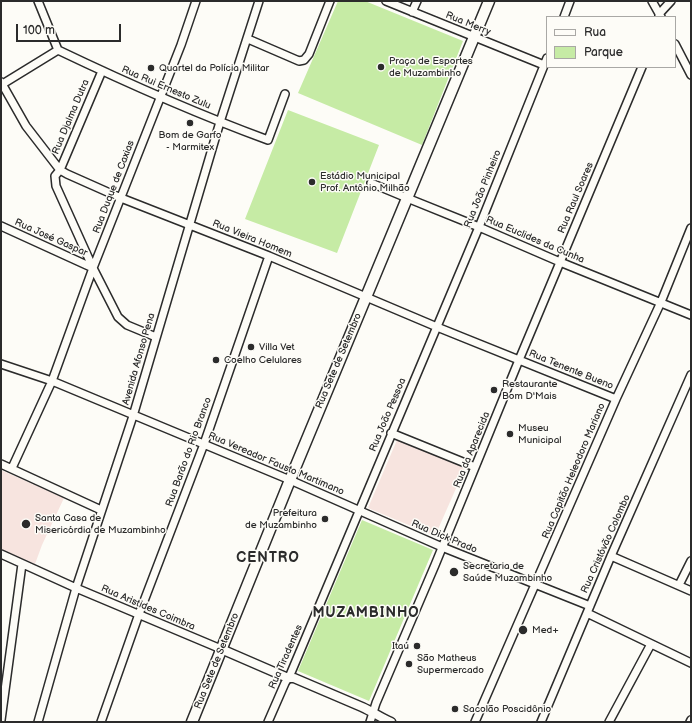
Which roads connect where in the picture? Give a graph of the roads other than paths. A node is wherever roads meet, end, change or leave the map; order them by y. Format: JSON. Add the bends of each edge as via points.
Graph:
{"nodes":[{"id":1,"x":38,"y":1,"type":"edge"},
{"id":2,"x":196,"y":1,"type":"edge"},
{"id":3,"x":259,"y":1,"type":"edge"},
{"id":4,"x":330,"y":1,"type":"edge"},
{"id":5,"x":386,"y":1,"type":"edge"},
{"id":6,"x":417,"y":1,"type":"edge"},
{"id":7,"x":488,"y":1,"type":"edge"},
{"id":8,"x":570,"y":1,"type":"edge"},
{"id":9,"x":652,"y":1,"type":"edge"},
{"id":10,"x":671,"y":1,"type":"edge"},
{"id":11,"x":412,"y":12,"type":"junction"},
{"id":12,"x":564,"y":16,"type":"edge"},
{"id":13,"x":660,"y":16,"type":"edge"},
{"id":14,"x":473,"y":37,"type":"junction"},
{"id":15,"x":248,"y":39,"type":"junction"},
{"id":16,"x":676,"y":46,"type":"edge"},
{"id":17,"x":58,"y":50,"type":"junction"},
{"id":18,"x":546,"y":62,"type":"edge"},
{"id":19,"x":642,"y":68,"type":"edge"},
{"id":20,"x":102,"y":71,"type":"junction"},
{"id":21,"x":691,"y":75,"type":"edge"},
{"id":22,"x":1,"y":84,"type":"edge"},
{"id":23,"x":285,"y":94,"type":"dead end"},
{"id":24,"x":160,"y":96,"type":"junction"},
{"id":25,"x":220,"y":122,"type":"junction"},
{"id":26,"x":60,"y":170,"type":"junction"},
{"id":27,"x":371,"y":183,"type":"dead end"},
{"id":28,"x":121,"y":198,"type":"junction"},
{"id":29,"x":407,"y":198,"type":"junction"},
{"id":30,"x":190,"y":225,"type":"junction"},
{"id":31,"x":1,"y":226,"type":"edge"},
{"id":32,"x":479,"y":227,"type":"junction"},
{"id":33,"x":691,"y":228,"type":"edge"},
{"id":34,"x":269,"y":256,"type":"junction"},
{"id":35,"x":560,"y":262,"type":"junction"},
{"id":36,"x":93,"y":268,"type":"junction"},
{"id":37,"x":366,"y":297,"type":"junction"},
{"id":38,"x":661,"y":302,"type":"junction"},
{"id":39,"x":691,"y":315,"type":"edge"},
{"id":40,"x":437,"y":328,"type":"junction"},
{"id":41,"x":156,"y":337,"type":"junction"},
{"id":42,"x":519,"y":360,"type":"junction"},
{"id":43,"x":1,"y":364,"type":"edge"},
{"id":44,"x":691,"y":375,"type":"edge"},
{"id":45,"x":52,"y":381,"type":"junction"},
{"id":46,"x":616,"y":399,"type":"junction"},
{"id":47,"x":133,"y":416,"type":"junction"},
{"id":48,"x":391,"y":433,"type":"junction"},
{"id":49,"x":204,"y":444,"type":"junction"},
{"id":50,"x":1,"y":464,"type":"edge"},
{"id":51,"x":475,"y":467,"type":"junction"},
{"id":52,"x":12,"y":468,"type":"junction"},
{"id":53,"x":290,"y":480,"type":"junction"},
{"id":54,"x":101,"y":510,"type":"junction"},
{"id":55,"x":359,"y":511,"type":"junction"},
{"id":56,"x":442,"y":547,"type":"junction"},
{"id":57,"x":1,"y":554,"type":"edge"},
{"id":58,"x":611,"y":556,"type":"junction"},
{"id":59,"x":691,"y":561,"type":"edge"},
{"id":60,"x":22,"y":564,"type":"junction"},
{"id":61,"x":536,"y":584,"type":"junction"},
{"id":62,"x":679,"y":586,"type":"junction"},
{"id":63,"x":76,"y":588,"type":"junction"},
{"id":64,"x":691,"y":591,"type":"edge"},
{"id":65,"x":588,"y":610,"type":"junction"},
{"id":66,"x":139,"y":614,"type":"junction"},
{"id":67,"x":650,"y":644,"type":"junction"},
{"id":68,"x":221,"y":649,"type":"junction"},
{"id":69,"x":691,"y":662,"type":"edge"},
{"id":70,"x":288,"y":678,"type":"junction"},
{"id":71,"x":372,"y":712,"type":"junction"},
{"id":72,"x":1,"y":720,"type":"edge"},
{"id":73,"x":38,"y":722,"type":"edge"},
{"id":74,"x":101,"y":722,"type":"edge"},
{"id":75,"x":192,"y":722,"type":"edge"},
{"id":76,"x":268,"y":722,"type":"edge"},
{"id":77,"x":370,"y":722,"type":"edge"},
{"id":78,"x":391,"y":722,"type":"edge"},
{"id":79,"x":475,"y":722,"type":"edge"},
{"id":80,"x":540,"y":722,"type":"edge"},
{"id":81,"x":609,"y":722,"type":"edge"}],
"edges":[{"from":1,"to":17,"type":"street"},
{"from":2,"to":24,"type":"street","name":"Rua Duque de Caxias"},
{"from":3,"to":15,"type":"street","name":"Avenida Afonso Pena"},
{"from":4,"to":15,"type":"street","via":[[304,60],[299,61]]},
{"from":5,"to":11,"type":"street","name":"Rua Merry"},
{"from":6,"to":11,"type":"street"},
{"from":7,"to":14,"type":"main road","name":"Rua Sete de Setembro"},
{"from":8,"to":12,"type":"street"},
{"from":9,"to":13,"type":"street"},
{"from":10,"to":13,"type":"street"},
{"from":11,"to":14,"type":"street","name":"Rua Merry"},
{"from":14,"to":18,"type":"street","name":"Rua Merry"},
{"from":14,"to":29,"type":"main road","name":"Rua Sete de Setembro"},
{"from":15,"to":25,"type":"street","name":"Avenida Afonso Pena"},
{"from":16,"to":21,"type":"street"},
{"from":17,"to":20,"type":"street","name":"Rua Rui Ernesto Zulu"},
{"from":17,"to":22,"type":"street"},
{"from":18,"to":32,"type":"street","name":"Rua João Pinheiro"},
{"from":19,"to":35,"type":"street","name":"Rua Raul Soares"},
{"from":20,"to":24,"type":"street","name":"Rua Rui Ernesto Zulu"},
{"from":20,"to":26,"type":"street","name":"Rua Djalma Dutra"},
{"from":22,"to":26,"type":"street","via":[[26,126]]},
{"from":23,"to":25,"type":"street","name":"Rua Rui Ernesto Zulu","via":[[268,140]]},
{"from":24,"to":25,"type":"street","name":"Rua Rui Ernesto Zulu"},
{"from":24,"to":28,"type":"street","name":"Rua Duque de Caxias"},
{"from":25,"to":30,"type":"street","name":"Avenida Afonso Pena"},
{"from":26,"to":28,"type":"street","name":"Rua Vieira Homem"},
{"from":26,"to":36,"type":"street","name":"Rua Djalma Dutra","via":[[55,176],[56,186]]},
{"from":27,"to":29,"type":"street","name":"Rua Euclides da Cunha"},
{"from":28,"to":30,"type":"street","name":"Rua Vieira Homem"},
{"from":28,"to":36,"type":"street","name":"Rua Duque de Caxias"},
{"from":29,"to":32,"type":"street","name":"Rua Euclides da Cunha"},
{"from":29,"to":37,"type":"main road","name":"Rua Sete de Setembro"},
{"from":30,"to":34,"type":"street","name":"Rua Vieira Homem"},
{"from":30,"to":41,"type":"street","name":"Avenida Afonso Pena"},
{"from":31,"to":36,"type":"street","name":"Rua José Gaspar"},
{"from":32,"to":35,"type":"street","name":"Rua Euclides da Cunha"},
{"from":32,"to":40,"type":"street","name":"Rua João Pinheiro"},
{"from":33,"to":38,"type":"street","name":"Rua Capitão Heleodoro Mariano"},
{"from":34,"to":37,"type":"street","name":"Rua Vieira Homem"},
{"from":34,"to":49,"type":"street","name":"Rua Barão do Rio Branco"},
{"from":35,"to":38,"type":"street","name":"Rua Euclides da Cunha"},
{"from":35,"to":42,"type":"street","name":"Rua Raul Soares"},
{"from":36,"to":41,"type":"street","name":"Rua Djalma Dutra","via":[[118,317],[127,325]]},
{"from":36,"to":45,"type":"street","name":"Rua Duque de Caxias"},
{"from":37,"to":40,"type":"street","name":"Rua Vieira Homem"},
{"from":37,"to":53,"type":"main road","name":"Rua Sete de Setembro"},
{"from":38,"to":39,"type":"street","name":"Rua Euclides da Cunha"},
{"from":38,"to":46,"type":"street","name":"Rua Capitão Heleodoro Mariano"},
{"from":40,"to":42,"type":"street","name":"Rua Tenente Bueno"},
{"from":40,"to":48,"type":"street","name":"Rua João Pessoa"},
{"from":41,"to":47,"type":"street","name":"Avenida Afonso Pena"},
{"from":42,"to":46,"type":"street","name":"Rua Tenente Bueno"},
{"from":42,"to":51,"type":"street","name":"Rua da Aparecida"},
{"from":43,"to":45,"type":"street","name":"Rua Vereador Fausto Martimano"},
{"from":44,"to":58,"type":"street","name":"Rua Cristóvão Colombo"},
{"from":45,"to":47,"type":"street","name":"Rua Vereador Fausto Martimano"},
{"from":45,"to":52,"type":"street","name":"Rua Duque de Caxias"},
{"from":46,"to":61,"type":"street","name":"Rua Capitão Heleodoro Mariano"},
{"from":47,"to":49,"type":"street","name":"Rua Vereador Fausto Martimano"},
{"from":47,"to":54,"type":"street","name":"Avenida Afonso Pena"},
{"from":48,"to":51,"type":"street"},
{"from":48,"to":55,"type":"street","name":"Rua João Pessoa"},
{"from":49,"to":53,"type":"street","name":"Rua Vereador Fausto Martimano"},
{"from":49,"to":66,"type":"street","name":"Rua Barão do Rio Branco"},
{"from":50,"to":52,"type":"street"},
{"from":51,"to":56,"type":"street","name":"Rua da Aparecida"},
{"from":52,"to":54,"type":"street"},
{"from":53,"to":55,"type":"street","name":"Rua Vereador Fausto Martimano"},
{"from":53,"to":68,"type":"main road","name":"Rua Sete de Setembro"},
{"from":54,"to":63,"type":"street","name":"Avenida Afonso Pena"},
{"from":55,"to":56,"type":"street","name":"Rua Dick Prado"},
{"from":55,"to":70,"type":"street","name":"Rua Tiradentes"},
{"from":56,"to":61,"type":"street","name":"Rua Dick Prado"},
{"from":56,"to":71,"type":"street","name":"Rua da Aparecida"},
{"from":57,"to":60,"type":"street","name":"Rua Aristides Coimbra"},
{"from":58,"to":62,"type":"street"},
{"from":58,"to":65,"type":"street","name":"Rua Cristóvão Colombo"},
{"from":59,"to":62,"type":"street"},
{"from":60,"to":63,"type":"street","name":"Rua Aristides Coimbra"},
{"from":60,"to":72,"type":"street"},
{"from":61,"to":65,"type":"street","name":"Rua Dick Prado"},
{"from":61,"to":79,"type":"street","name":"Rua Capitão Heleodoro Mariano"},
{"from":62,"to":64,"type":"street"},
{"from":63,"to":66,"type":"street","name":"Rua Aristides Coimbra"},
{"from":63,"to":73,"type":"street","name":"Avenida Afonso Pena"},
{"from":65,"to":67,"type":"street","name":"Rua Dick Prado"},
{"from":65,"to":80,"type":"street","name":"Rua Cristóvão Colombo"},
{"from":66,"to":68,"type":"street","name":"Rua Aristides Coimbra"},
{"from":66,"to":74,"type":"street","name":"Rua Barão do Rio Branco"},
{"from":67,"to":69,"type":"street","name":"Rua Dick Prado"},
{"from":67,"to":81,"type":"street"},
{"from":68,"to":70,"type":"street","name":"Rua Aristides Coimbra"},
{"from":68,"to":75,"type":"main road","name":"Rua Sete de Setembro"},
{"from":70,"to":71,"type":"street","name":"Rua Aristides Coimbra","via":[[294,678]]},
{"from":70,"to":76,"type":"street","name":"Rua Tiradentes"},
{"from":71,"to":77,"type":"street"},
{"from":71,"to":78,"type":"street","name":"Rua Aristides Coimbra"}]}
